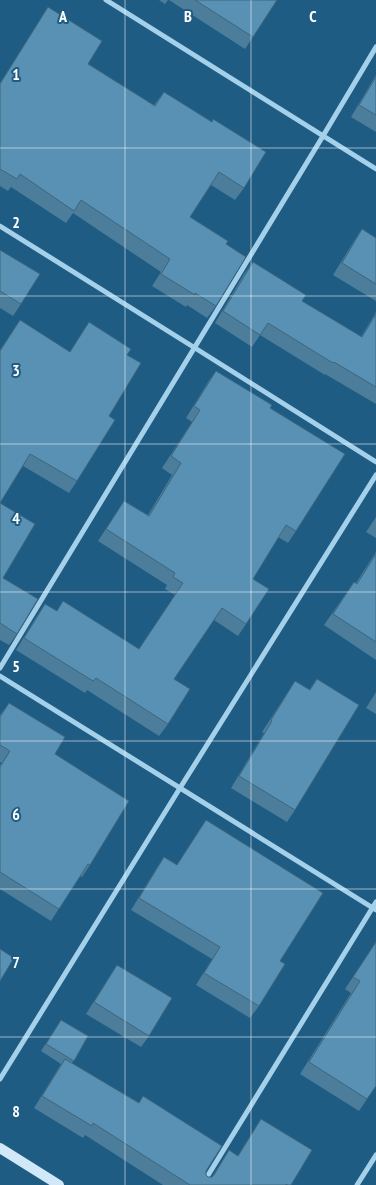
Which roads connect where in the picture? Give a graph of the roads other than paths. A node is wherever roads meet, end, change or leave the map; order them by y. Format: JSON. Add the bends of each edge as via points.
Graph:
{"nodes":[{"id":1,"x":106,"y":0,"type":"edge"},
{"id":2,"x":376,"y":46,"type":"edge"},
{"id":3,"x":323,"y":136,"type":"junction"},
{"id":4,"x":376,"y":169,"type":"edge"},
{"id":5,"x":0,"y":226,"type":"edge"},
{"id":6,"x":196,"y":348,"type":"junction"},
{"id":7,"x":376,"y":462,"type":"edge"},
{"id":8,"x":376,"y":475,"type":"edge"},
{"id":9,"x":0,"y":668,"type":"edge"},
{"id":10,"x":0,"y":676,"type":"edge"},
{"id":11,"x":180,"y":788,"type":"junction"},
{"id":12,"x":376,"y":902,"type":"edge"},
{"id":13,"x":374,"y":909,"type":"edge"},
{"id":14,"x":0,"y":1079,"type":"edge"},
{"id":15,"x":0,"y":1148,"type":"edge"},
{"id":16,"x":376,"y":1155,"type":"edge"},
{"id":17,"x":59,"y":1185,"type":"edge"},
{"id":18,"x":202,"y":1185,"type":"edge"},
{"id":19,"x":357,"y":1185,"type":"edge"}],
"edges":[{"from":1,"to":3,"type":"street"},
{"from":2,"to":3,"type":"street"},
{"from":3,"to":4,"type":"street"},
{"from":3,"to":6,"type":"street"},
{"from":5,"to":6,"type":"street"},
{"from":6,"to":7,"type":"street"},
{"from":6,"to":9,"type":"street"},
{"from":8,"to":11,"type":"street"},
{"from":10,"to":11,"type":"street"},
{"from":11,"to":13,"type":"street"},
{"from":11,"to":14,"type":"street"},
{"from":12,"to":13,"type":"street"},
{"from":13,"to":18,"type":"street"},
{"from":15,"to":17,"type":"street"},
{"from":16,"to":19,"type":"street"}]}
